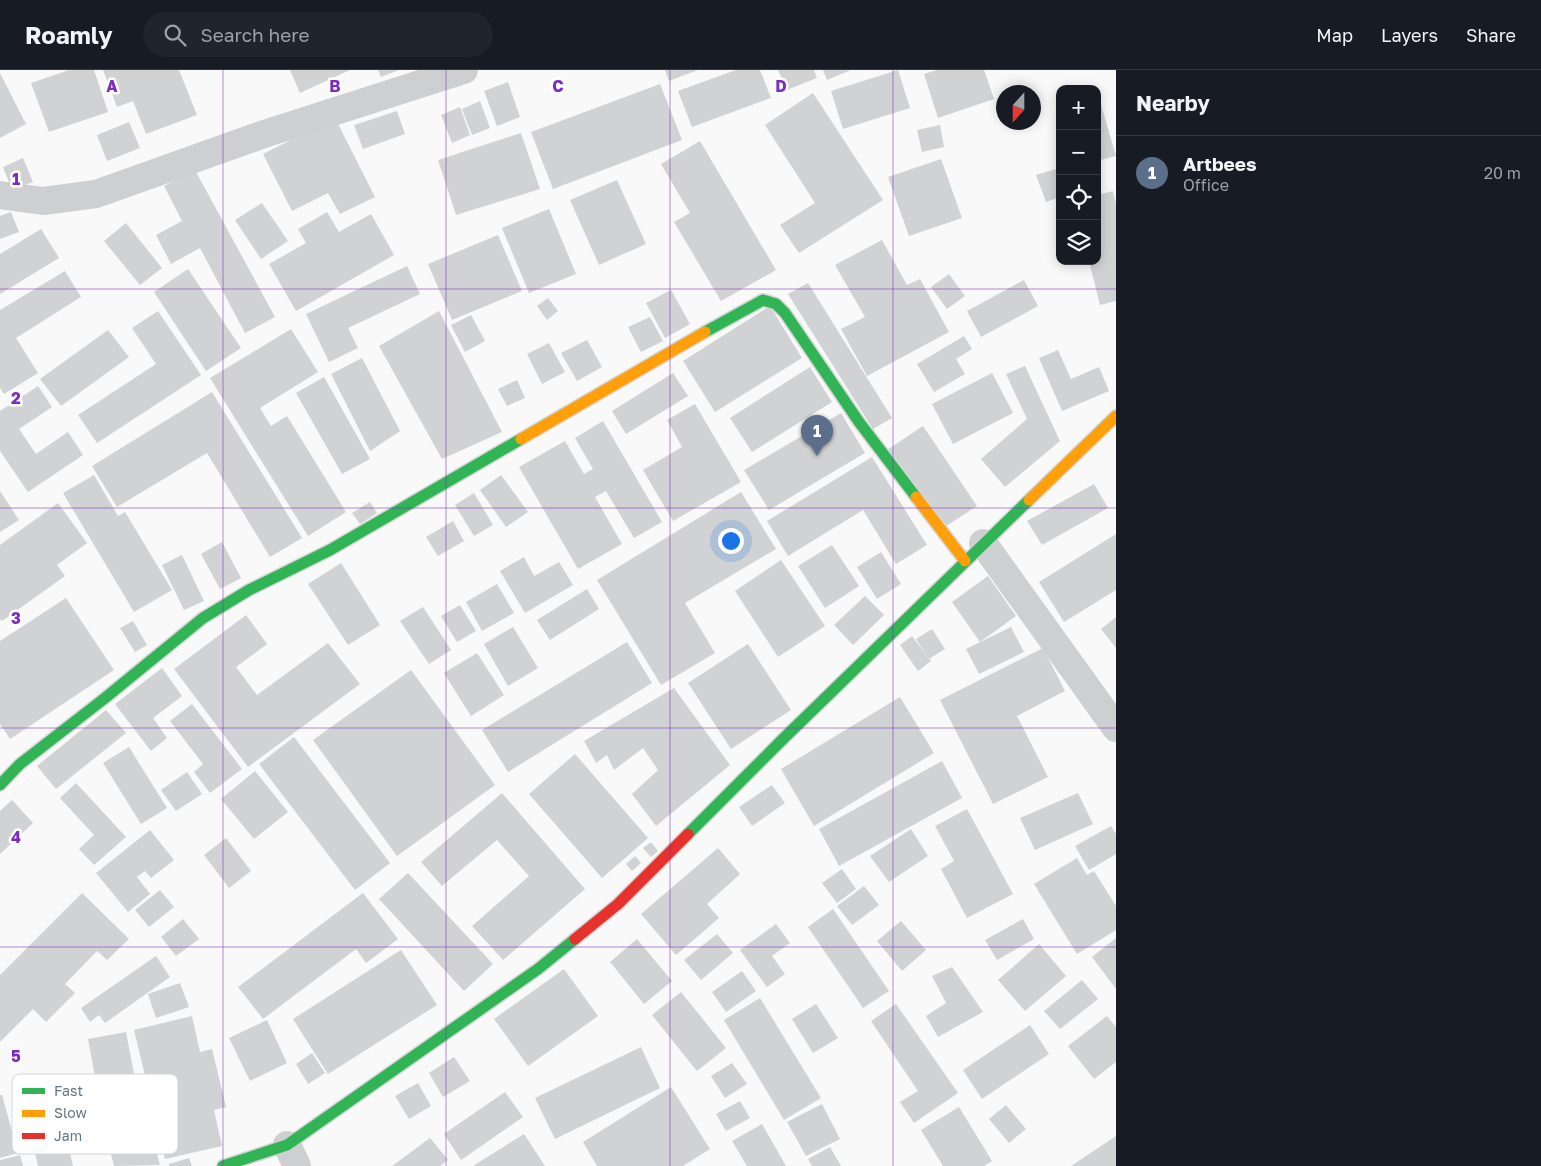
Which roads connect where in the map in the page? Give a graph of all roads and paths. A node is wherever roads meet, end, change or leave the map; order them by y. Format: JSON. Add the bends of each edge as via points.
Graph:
{"nodes":[{"id":1,"x":464,"y":70,"type":"edge"},
{"id":2,"x":0,"y":195,"type":"edge"},
{"id":3,"x":1116,"y":416,"type":"edge"},
{"id":4,"x":974,"y":552,"type":"junction"},
{"id":5,"x":1116,"y":728,"type":"edge"},
{"id":6,"x":0,"y":785,"type":"edge"},
{"id":7,"x":292,"y":1155,"type":"edge"},
{"id":8,"x":223,"y":1166,"type":"edge"}],
"edges":[{"from":1,"to":2,"type":"street","via":[[264,134],[96,194],[43,201]]},
{"from":3,"to":4,"type":"street"},
{"from":4,"to":5,"type":"street"},
{"from":4,"to":6,"type":"street","via":[[859,422],[785,313],[776,304],[763,300],[330,550],[249,590],[204,618],[20,764]]},
{"from":4,"to":7,"type":"street","via":[[618,904],[538,969]]},
{"from":7,"to":8,"type":"street"}]}
